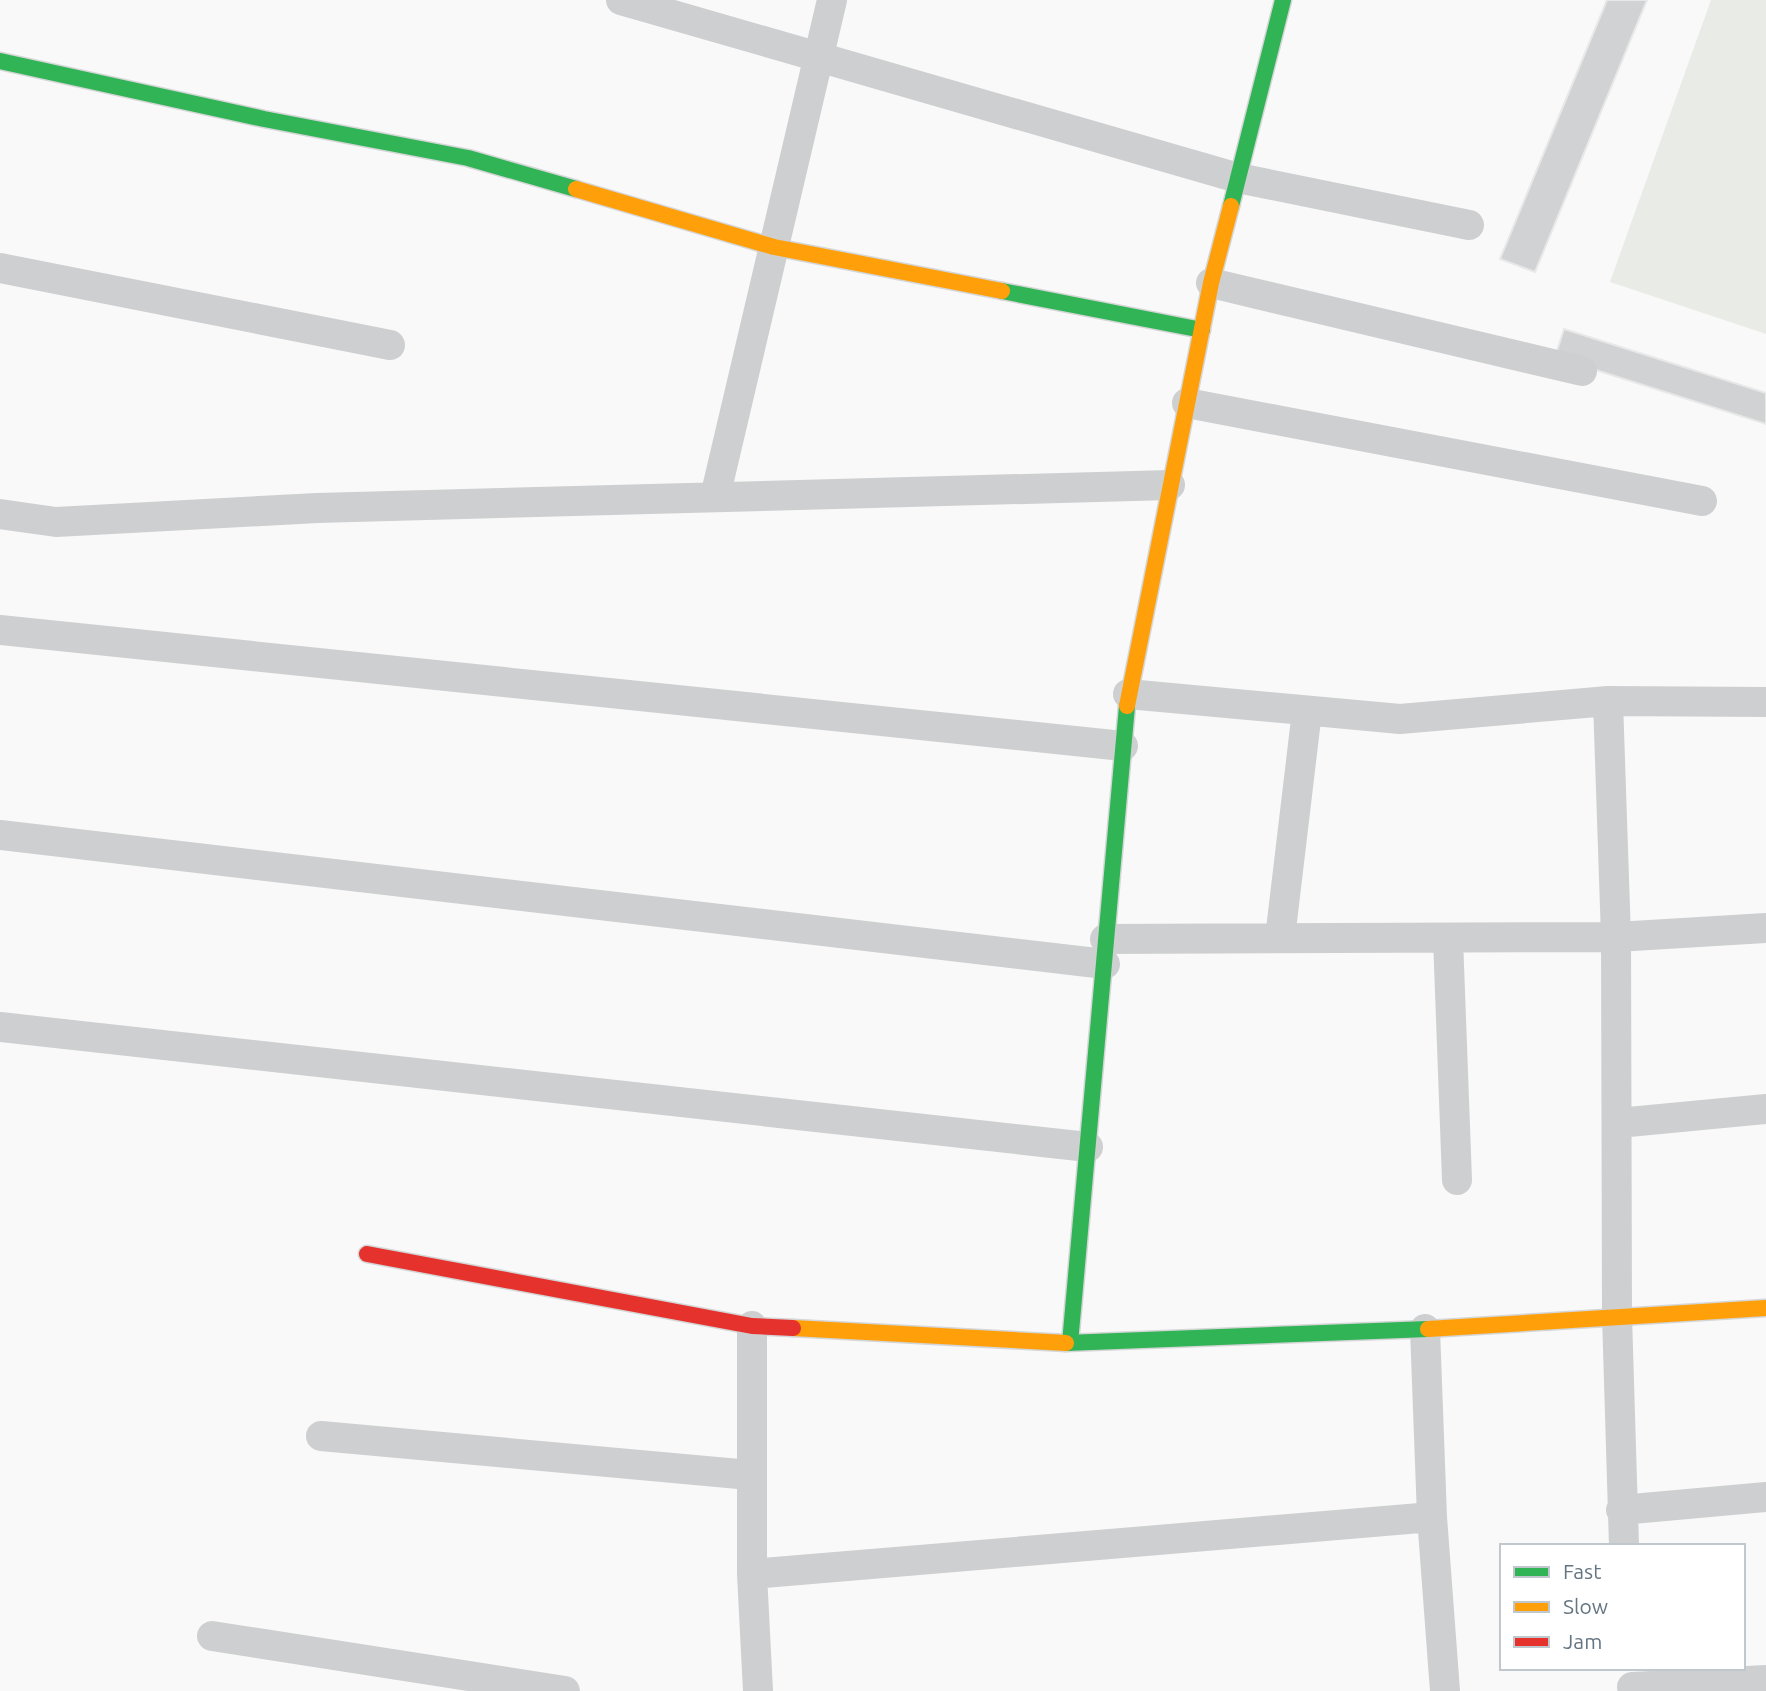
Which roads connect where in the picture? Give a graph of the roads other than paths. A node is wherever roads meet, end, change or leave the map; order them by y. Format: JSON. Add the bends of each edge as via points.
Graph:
{"nodes":[{"id":1,"x":621,"y":0,"type":"edge"},
{"id":2,"x":832,"y":0,"type":"edge"},
{"id":3,"x":1283,"y":0,"type":"edge"},
{"id":4,"x":819,"y":56,"type":"junction"},
{"id":5,"x":0,"y":61,"type":"edge"},
{"id":6,"x":1238,"y":178,"type":"junction"},
{"id":7,"x":1469,"y":225,"type":"dead end"},
{"id":8,"x":774,"y":247,"type":"junction"},
{"id":9,"x":0,"y":268,"type":"edge"},
{"id":10,"x":1211,"y":283,"type":"junction"},
{"id":11,"x":1202,"y":330,"type":"junction"},
{"id":12,"x":390,"y":345,"type":"dead end"},
{"id":13,"x":1582,"y":371,"type":"dead end"},
{"id":14,"x":1187,"y":403,"type":"junction"},
{"id":15,"x":1170,"y":485,"type":"junction"},
{"id":16,"x":715,"y":497,"type":"junction"},
{"id":17,"x":1702,"y":501,"type":"dead end"},
{"id":18,"x":0,"y":514,"type":"edge"},
{"id":19,"x":0,"y":630,"type":"edge"},
{"id":20,"x":1128,"y":694,"type":"junction"},
{"id":21,"x":1608,"y":701,"type":"junction"},
{"id":22,"x":1766,"y":702,"type":"edge"},
{"id":23,"x":1307,"y":710,"type":"junction"},
{"id":24,"x":1123,"y":746,"type":"junction"},
{"id":25,"x":0,"y":835,"type":"edge"},
{"id":26,"x":1766,"y":928,"type":"edge"},
{"id":27,"x":1616,"y":937,"type":"junction"},
{"id":28,"x":1280,"y":938,"type":"junction"},
{"id":29,"x":1448,"y":938,"type":"junction"},
{"id":30,"x":1105,"y":952,"type":"junction"},
{"id":31,"x":0,"y":1027,"type":"edge"},
{"id":32,"x":1766,"y":1109,"type":"edge"},
{"id":33,"x":1618,"y":1123,"type":"junction"},
{"id":34,"x":1088,"y":1147,"type":"junction"},
{"id":35,"x":1457,"y":1180,"type":"dead end"},
{"id":36,"x":367,"y":1254,"type":"dead end"},
{"id":37,"x":1766,"y":1308,"type":"edge"},
{"id":38,"x":1617,"y":1316,"type":"junction"},
{"id":39,"x":752,"y":1326,"type":"junction"},
{"id":40,"x":1425,"y":1329,"type":"junction"},
{"id":41,"x":1070,"y":1343,"type":"junction"},
{"id":42,"x":321,"y":1436,"type":"dead end"},
{"id":43,"x":750,"y":1475,"type":"junction"},
{"id":44,"x":1766,"y":1497,"type":"edge"},
{"id":45,"x":1622,"y":1510,"type":"junction"},
{"id":46,"x":1432,"y":1517,"type":"junction"},
{"id":47,"x":1624,"y":1544,"type":"edge"},
{"id":48,"x":752,"y":1574,"type":"junction"},
{"id":49,"x":212,"y":1636,"type":"dead end"},
{"id":50,"x":1766,"y":1680,"type":"edge"},
{"id":51,"x":1632,"y":1682,"type":"edge"},
{"id":52,"x":565,"y":1691,"type":"edge"},
{"id":53,"x":758,"y":1691,"type":"edge"},
{"id":54,"x":1446,"y":1691,"type":"edge"}],
"edges":[{"from":1,"to":4,"type":"street"},
{"from":2,"to":4,"type":"street"},
{"from":3,"to":6,"type":"street"},
{"from":4,"to":6,"type":"street"},
{"from":4,"to":8,"type":"street"},
{"from":5,"to":8,"type":"street","via":[[468,158]]},
{"from":6,"to":7,"type":"street"},
{"from":6,"to":10,"type":"street"},
{"from":8,"to":11,"type":"street"},
{"from":8,"to":16,"type":"street"},
{"from":9,"to":12,"type":"street"},
{"from":10,"to":11,"type":"street"},
{"from":10,"to":13,"type":"street"},
{"from":11,"to":14,"type":"street"},
{"from":14,"to":15,"type":"street"},
{"from":14,"to":17,"type":"street"},
{"from":15,"to":16,"type":"street"},
{"from":15,"to":20,"type":"street"},
{"from":16,"to":18,"type":"street","via":[[317,508],[55,522]]},
{"from":19,"to":24,"type":"street"},
{"from":20,"to":23,"type":"street"},
{"from":20,"to":24,"type":"street"},
{"from":21,"to":22,"type":"street"},
{"from":21,"to":23,"type":"street","via":[[1400,719]]},
{"from":21,"to":27,"type":"street"},
{"from":23,"to":28,"type":"street"},
{"from":24,"to":30,"type":"street"},
{"from":25,"to":30,"type":"street"},
{"from":26,"to":27,"type":"street"},
{"from":27,"to":29,"type":"street"},
{"from":27,"to":33,"type":"street"},
{"from":28,"to":29,"type":"street"},
{"from":28,"to":30,"type":"street"},
{"from":29,"to":35,"type":"street"},
{"from":30,"to":34,"type":"street"},
{"from":31,"to":34,"type":"street"},
{"from":32,"to":33,"type":"street"},
{"from":33,"to":38,"type":"street"},
{"from":34,"to":41,"type":"street"},
{"from":36,"to":39,"type":"street"},
{"from":37,"to":38,"type":"street"},
{"from":38,"to":40,"type":"street"},
{"from":38,"to":45,"type":"street"},
{"from":39,"to":41,"type":"street"},
{"from":39,"to":43,"type":"street"},
{"from":40,"to":41,"type":"street"},
{"from":40,"to":46,"type":"street"},
{"from":42,"to":43,"type":"street"},
{"from":43,"to":48,"type":"street"},
{"from":44,"to":45,"type":"street"},
{"from":45,"to":47,"type":"street"},
{"from":46,"to":48,"type":"street"},
{"from":46,"to":54,"type":"street"},
{"from":48,"to":53,"type":"street"},
{"from":49,"to":52,"type":"street"},
{"from":50,"to":51,"type":"street"}]}
